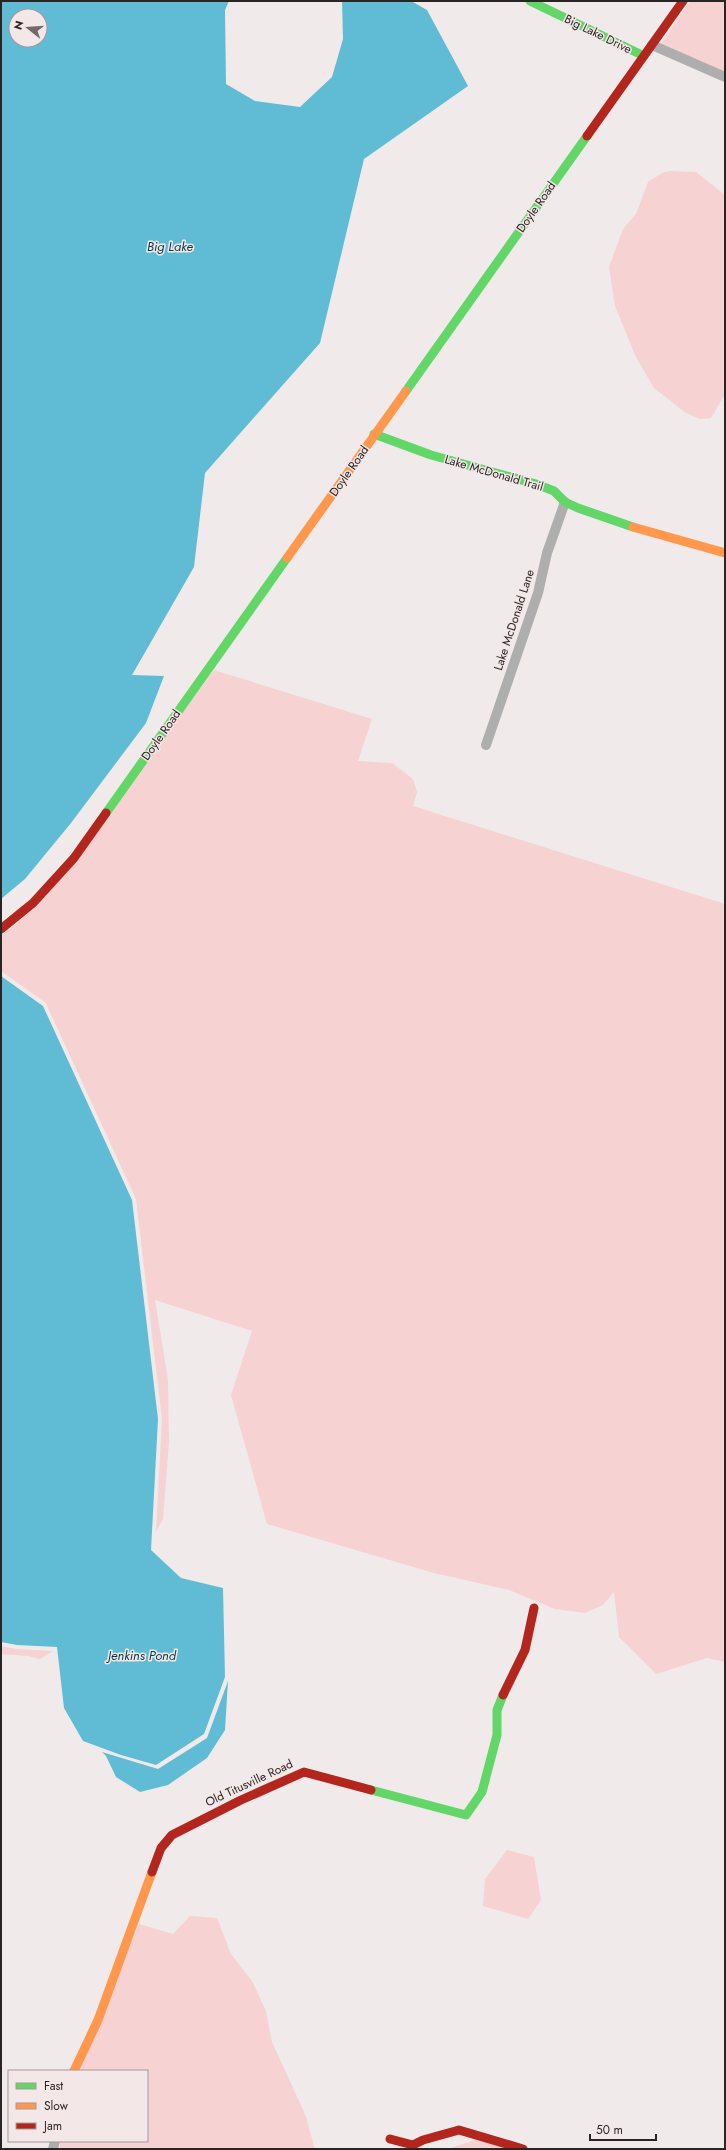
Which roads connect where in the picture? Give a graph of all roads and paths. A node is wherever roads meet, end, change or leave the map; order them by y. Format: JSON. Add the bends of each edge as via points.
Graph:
{"nodes":[{"id":1,"x":530,"y":1,"type":"edge"},
{"id":2,"x":684,"y":1,"type":"edge"},
{"id":3,"x":652,"y":45,"type":"junction"},
{"id":4,"x":644,"y":56,"type":"junction"},
{"id":5,"x":725,"y":77,"type":"edge"},
{"id":6,"x":374,"y":434,"type":"junction"},
{"id":7,"x":565,"y":502,"type":"junction"},
{"id":8,"x":725,"y":553,"type":"edge"},
{"id":9,"x":486,"y":745,"type":"dead end"},
{"id":10,"x":1,"y":930,"type":"edge"},
{"id":11,"x":534,"y":1608,"type":"dead end"},
{"id":12,"x":74,"y":2070,"type":"edge"},
{"id":13,"x":390,"y":2139,"type":"dead end"},
{"id":14,"x":523,"y":2149,"type":"edge"}],
"edges":[{"from":1,"to":4,"type":"street","name":"Big Lake Drive"},
{"from":2,"to":3,"type":"street","name":"Doyle Road"},
{"from":3,"to":4,"type":"street","name":"Doyle Road"},
{"from":3,"to":5,"type":"street"},
{"from":4,"to":6,"type":"street","name":"Doyle Road"},
{"from":6,"to":7,"type":"street","name":"Lake McDonald Trail","via":[[431,455],[536,484],[554,491]]},
{"from":6,"to":10,"type":"street","name":"Doyle Road","via":[[74,858],[33,903]]},
{"from":7,"to":8,"type":"street","name":"Lake McDonald Trail","via":[[609,520]]},
{"from":7,"to":9,"type":"street","name":"Lake McDonald Lane","via":[[538,593]]},
{"from":11,"to":12,"type":"street","name":"Old Titusville Road","via":[[525,1650],[506,1686],[498,1710],[497,1735],[482,1792],[466,1815],[304,1772],[172,1835],[161,1848],[98,2020]]},
{"from":13,"to":14,"type":"street","via":[[410,2145],[459,2130]]}]}
